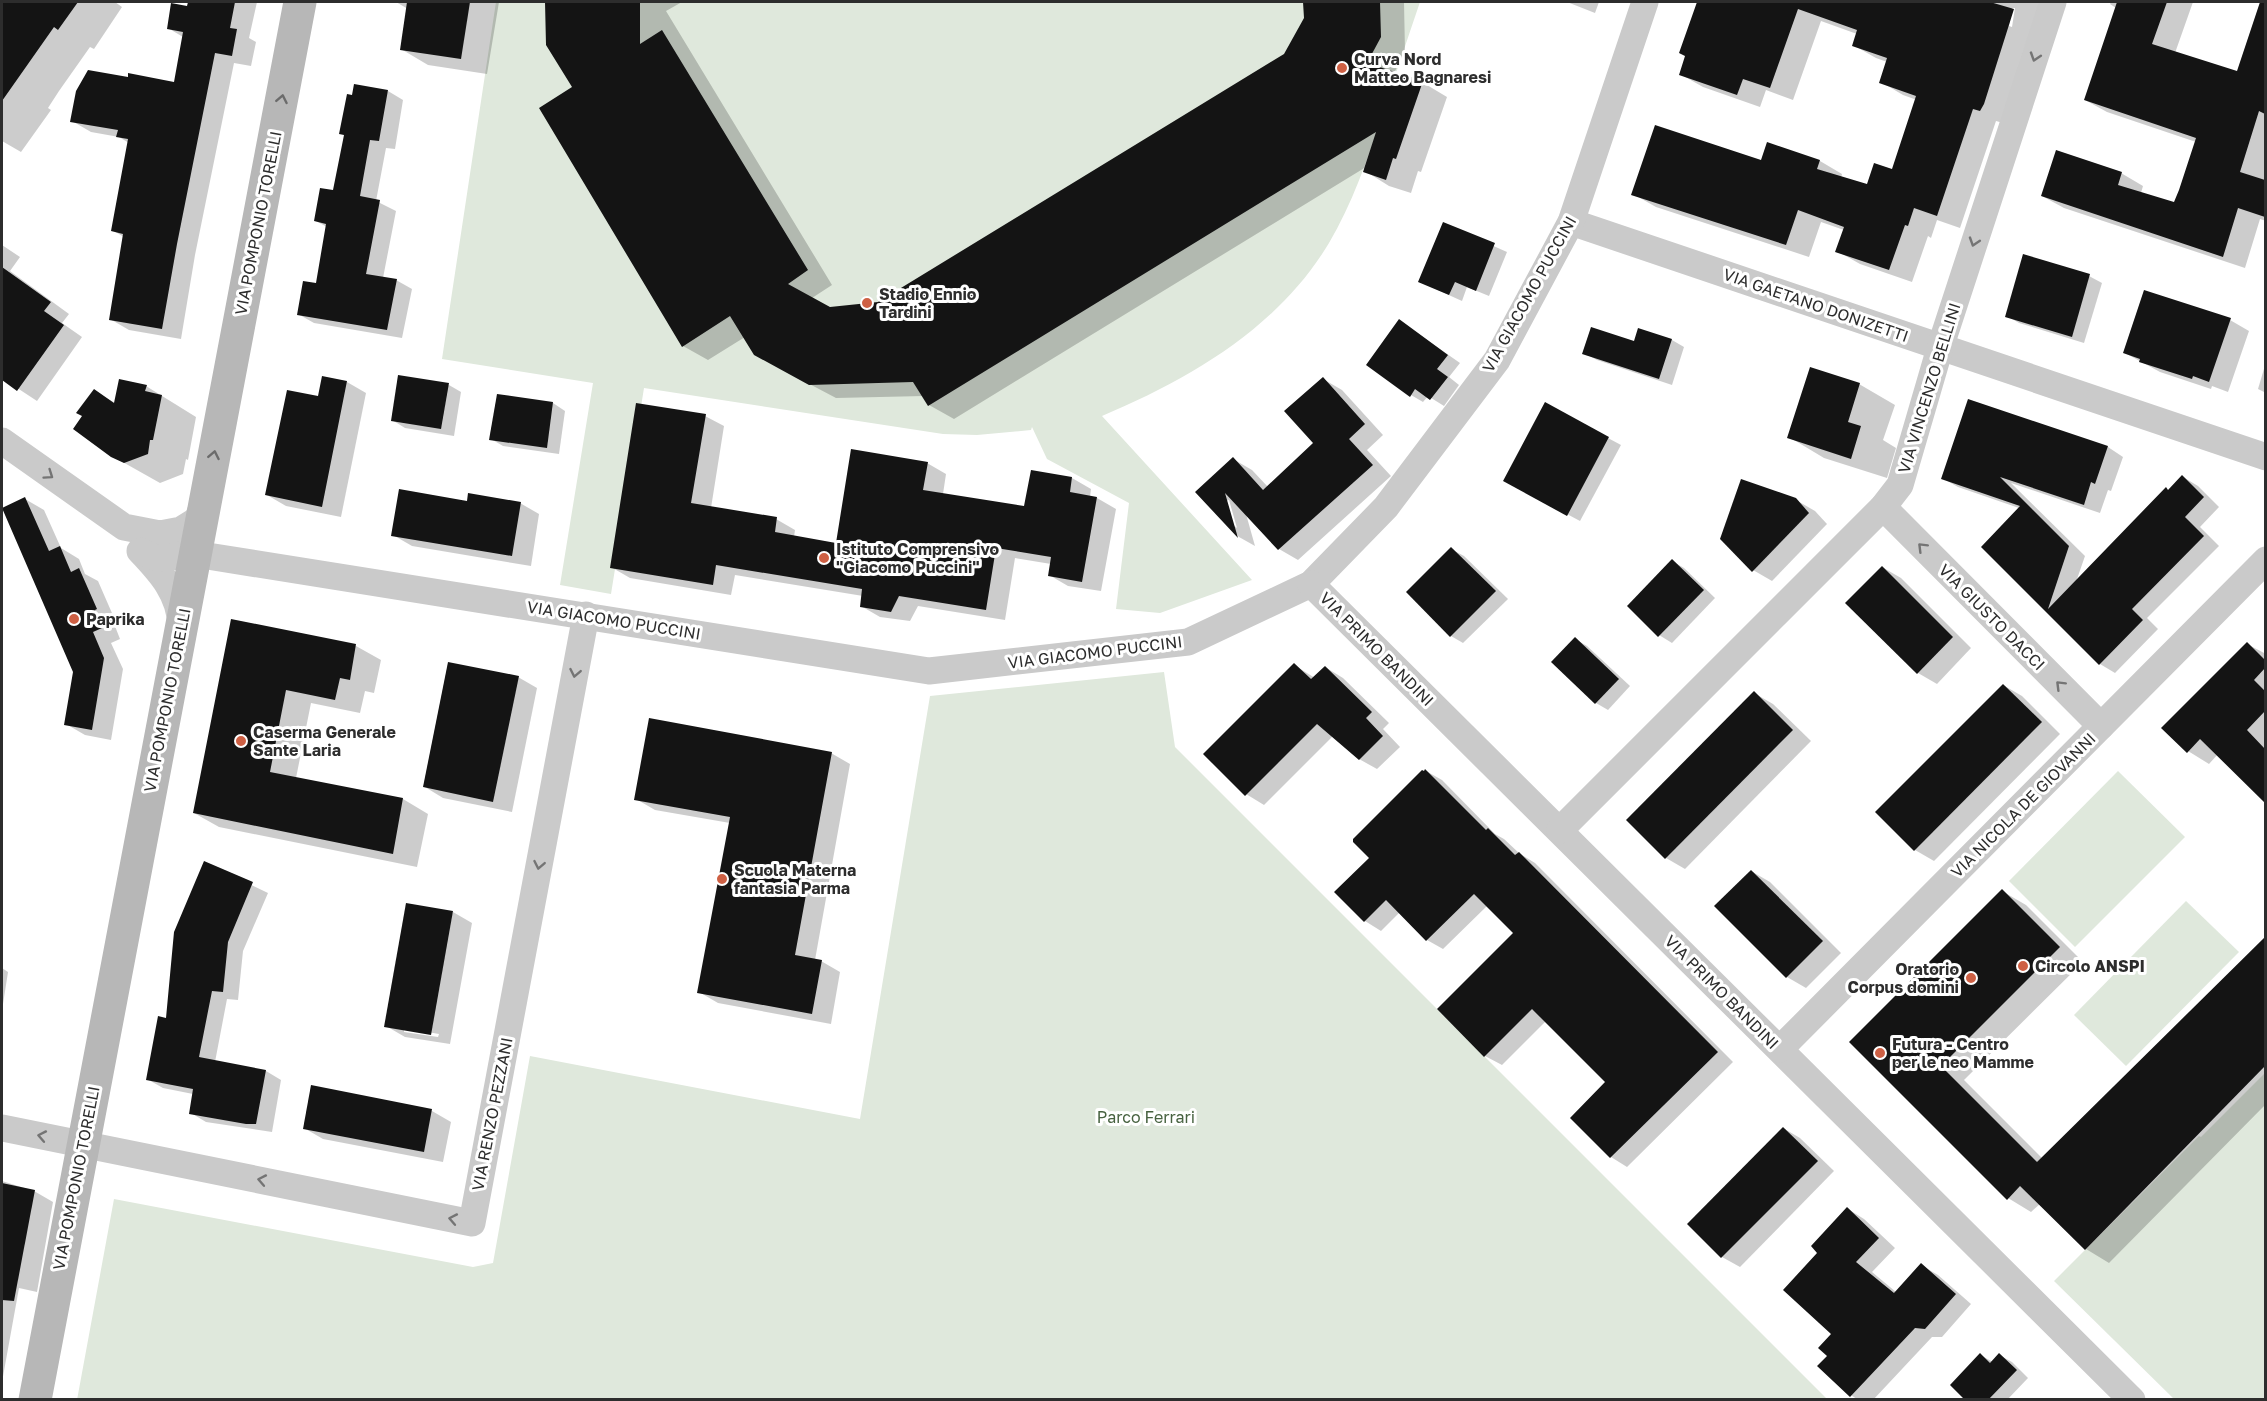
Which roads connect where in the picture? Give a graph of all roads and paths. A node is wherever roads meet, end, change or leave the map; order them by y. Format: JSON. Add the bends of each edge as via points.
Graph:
{"nodes":[{"id":1,"x":300,"y":2,"type":"edge"},
{"id":2,"x":1646,"y":2,"type":"edge"},
{"id":3,"x":2053,"y":2,"type":"edge"},
{"id":4,"x":1571,"y":222,"type":"junction"},
{"id":5,"x":1940,"y":348,"type":"junction"},
{"id":6,"x":2,"y":441,"type":"edge"},
{"id":7,"x":2265,"y":457,"type":"edge"},
{"id":8,"x":204,"y":504,"type":"junction"},
{"id":9,"x":1883,"y":507,"type":"junction"},
{"id":10,"x":119,"y":525,"type":"junction"},
{"id":11,"x":141,"y":551,"type":"junction"},
{"id":12,"x":195,"y":554,"type":"junction"},
{"id":13,"x":2265,"y":560,"type":"edge"},
{"id":14,"x":1311,"y":584,"type":"junction"},
{"id":15,"x":586,"y":615,"type":"junction"},
{"id":16,"x":180,"y":635,"type":"junction"},
{"id":17,"x":2101,"y":726,"type":"junction"},
{"id":18,"x":1560,"y":830,"type":"junction"},
{"id":19,"x":1780,"y":1049,"type":"junction"},
{"id":20,"x":2,"y":1128,"type":"edge"},
{"id":21,"x":83,"y":1143,"type":"junction"},
{"id":22,"x":35,"y":1400,"type":"edge"},
{"id":23,"x":2132,"y":1400,"type":"edge"}],
"edges":[{"from":8,"to":1,"type":"main road","name":"VIA POMPONIO TORELLI","one_way":true},
{"from":2,"to":4,"type":"street","name":"VIA GIACOMO PUCCINI"},
{"from":3,"to":5,"type":"street","name":"VIA VINCENZO BELLINI","one_way":true},
{"from":4,"to":5,"type":"street","name":"VIA GAETANO DONIZETTI"},
{"from":4,"to":14,"type":"street","name":"VIA GIACOMO PUCCINI","via":[[1497,360],[1386,507]]},
{"from":5,"to":7,"type":"street","name":"VIA GAETANO DONIZETTI"},
{"from":5,"to":9,"type":"street","name":"VIA VINCENZO BELLINI","via":[[1900,485]]},
{"from":6,"to":10,"type":"street","one_way":true},
{"from":8,"to":10,"type":"street","via":[[193,524],[166,534]]},
{"from":8,"to":12,"type":"main road","name":"VIA POMPONIO TORELLI"},
{"from":17,"to":9,"type":"street","name":"VIA GIUSTO DACCI","one_way":true},
{"from":9,"to":18,"type":"street","name":"VIA VINCENZO BELLINI"},
{"from":10,"to":11,"type":"street"},
{"from":11,"to":12,"type":"street","via":[[165,560]]},
{"from":11,"to":16,"type":"street","via":[[175,596],[180,611]]},
{"from":12,"to":15,"type":"street","name":"VIA GIACOMO PUCCINI"},
{"from":12,"to":16,"type":"main road","name":"VIA POMPONIO TORELLI"},
{"from":13,"to":17,"type":"street","name":"VIA NICOLA DE GIOVANNI"},
{"from":14,"to":15,"type":"street","name":"VIA GIACOMO PUCCINI","via":[[1188,642],[929,671]]},
{"from":14,"to":18,"type":"street","name":"VIA PRIMO BANDINI"},
{"from":15,"to":21,"type":"street","name":"VIA RENZO PEZZANI","one_way":true,"via":[[472,1223]]},
{"from":16,"to":21,"type":"main road","name":"VIA POMPONIO TORELLI"},
{"from":17,"to":19,"type":"street","name":"VIA NICOLA DE GIOVANNI"},
{"from":18,"to":19,"type":"street","name":"VIA PRIMO BANDINI"},
{"from":19,"to":23,"type":"street","name":"VIA PRIMO BANDINI"},
{"from":21,"to":20,"type":"street","one_way":true},
{"from":21,"to":22,"type":"main road","name":"VIA POMPONIO TORELLI"}]}
